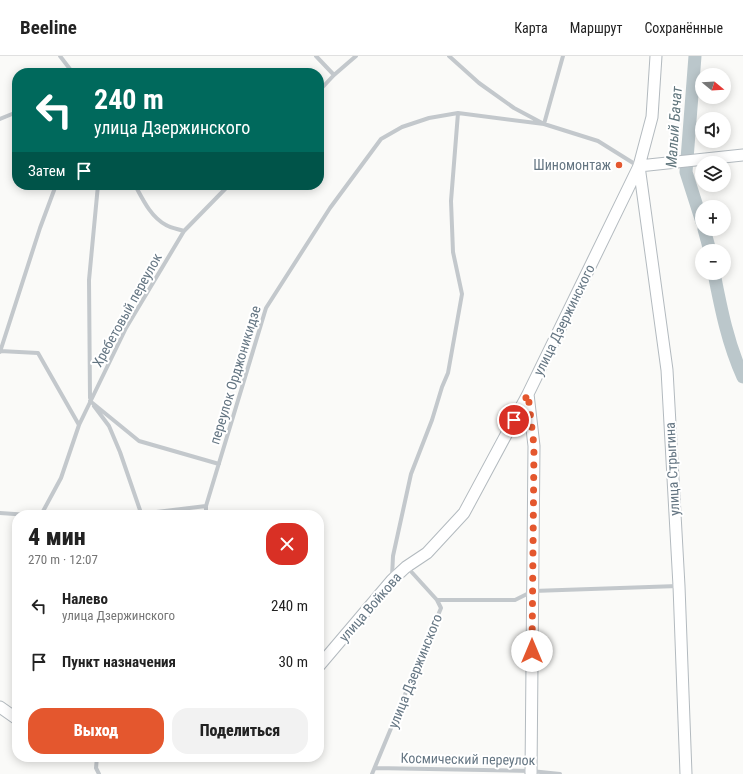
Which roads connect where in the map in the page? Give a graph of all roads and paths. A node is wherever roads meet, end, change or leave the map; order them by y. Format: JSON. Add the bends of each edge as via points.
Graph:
{"nodes":[{"id":1,"x":60,"y":56,"type":"edge"},
{"id":2,"x":316,"y":56,"type":"edge"},
{"id":3,"x":356,"y":56,"type":"edge"},
{"id":4,"x":449,"y":56,"type":"edge"},
{"id":5,"x":563,"y":56,"type":"edge"},
{"id":6,"x":656,"y":56,"type":"edge"},
{"id":7,"x":69,"y":68,"type":"edge"},
{"id":8,"x":334,"y":75,"type":"junction"},
{"id":9,"x":324,"y":86,"type":"edge"},
{"id":10,"x":458,"y":113,"type":"junction"},
{"id":11,"x":12,"y":114,"type":"edge"},
{"id":12,"x":0,"y":119,"type":"edge"},
{"id":13,"x":544,"y":124,"type":"junction"},
{"id":14,"x":743,"y":156,"type":"edge"},
{"id":15,"x":639,"y":166,"type":"junction"},
{"id":16,"x":54,"y":190,"type":"edge"},
{"id":17,"x":98,"y":190,"type":"edge"},
{"id":18,"x":138,"y":190,"type":"edge"},
{"id":19,"x":224,"y":190,"type":"edge"},
{"id":20,"x":184,"y":231,"type":"junction"},
{"id":21,"x":0,"y":351,"type":"edge"},
{"id":22,"x":528,"y":394,"type":"junction"},
{"id":23,"x":90,"y":401,"type":"junction"},
{"id":24,"x":79,"y":425,"type":"junction"},
{"id":25,"x":219,"y":464,"type":"junction"},
{"id":26,"x":206,"y":506,"type":"junction"},
{"id":27,"x":44,"y":510,"type":"edge"},
{"id":28,"x":139,"y":510,"type":"edge"},
{"id":29,"x":173,"y":510,"type":"edge"},
{"id":30,"x":206,"y":510,"type":"edge"},
{"id":31,"x":0,"y":512,"type":"edge"},
{"id":32,"x":12,"y":513,"type":"edge"},
{"id":33,"x":406,"y":567,"type":"junction"},
{"id":34,"x":392,"y":580,"type":"junction"},
{"id":35,"x":679,"y":586,"type":"junction"},
{"id":36,"x":533,"y":591,"type":"junction"},
{"id":37,"x":437,"y":600,"type":"junction"},
{"id":38,"x":324,"y":660,"type":"edge"},
{"id":39,"x":0,"y":708,"type":"edge"},
{"id":40,"x":12,"y":716,"type":"edge"},
{"id":41,"x":97,"y":762,"type":"edge"},
{"id":42,"x":375,"y":768,"type":"junction"},
{"id":43,"x":531,"y":773,"type":"edge"},
{"id":44,"x":99,"y":774,"type":"edge"},
{"id":45,"x":372,"y":774,"type":"edge"},
{"id":46,"x":560,"y":774,"type":"edge"},
{"id":47,"x":686,"y":774,"type":"edge"}],
"edges":[{"from":1,"to":7,"type":"lane"},
{"from":2,"to":8,"type":"lane"},
{"from":3,"to":8,"type":"lane"},
{"from":4,"to":13,"type":"lane","via":[[479,83],[514,108]]},
{"from":5,"to":13,"type":"lane"},
{"from":6,"to":15,"type":"street","via":[[652,117]]},
{"from":8,"to":9,"type":"lane"},
{"from":10,"to":13,"type":"lane","name":"переулок Орджоникидзе"},
{"from":10,"to":25,"type":"lane","name":"переулок Орджоникидзе","via":[[429,118],[402,127],[380,139],[330,208],[266,308]]},
{"from":10,"to":34,"type":"lane","via":[[451,201],[453,252],[462,294],[448,373],[411,474],[392,556]]},
{"from":11,"to":12,"type":"lane"},
{"from":13,"to":15,"type":"lane","via":[[598,141]]},
{"from":14,"to":15,"type":"street"},
{"from":15,"to":22,"type":"street","name":"улица Дзержинского"},
{"from":15,"to":35,"type":"street","name":"улица Стрыгина","via":[[667,370]]},
{"from":16,"to":21,"type":"lane"},
{"from":17,"to":23,"type":"lane","via":[[89,280]]},
{"from":18,"to":20,"type":"lane","via":[[156,218],[166,225]]},
{"from":19,"to":20,"type":"lane","name":"Хребетовый переулок"},
{"from":20,"to":23,"type":"lane","name":"Хребетовый переулок","via":[[126,328]]},
{"from":21,"to":24,"type":"lane","via":[[38,353]]},
{"from":22,"to":33,"type":"street","name":"улица Дзержинского","via":[[464,513],[427,553]]},
{"from":22,"to":36,"type":"street","via":[[534,446]]},
{"from":23,"to":24,"type":"lane","name":"Хребетовый переулок"},
{"from":23,"to":25,"type":"lane","via":[[140,440]]},
{"from":23,"to":28,"type":"lane","via":[[109,426]]},
{"from":24,"to":27,"type":"lane","name":"Хребетовый переулок","via":[[60,478]]},
{"from":25,"to":26,"type":"lane","name":"переулок Орджоникидзе"},
{"from":26,"to":29,"type":"lane"},
{"from":26,"to":30,"type":"lane","name":"переулок Орджоникидзе"},
{"from":31,"to":32,"type":"lane"},
{"from":33,"to":34,"type":"street","name":"улица Войкова"},
{"from":33,"to":37,"type":"lane","name":"улица Дзержинского"},
{"from":34,"to":38,"type":"street","name":"улица Войкова"},
{"from":35,"to":36,"type":"lane"},
{"from":35,"to":47,"type":"street","name":"улица Стрыгина"},
{"from":36,"to":37,"type":"lane","via":[[515,600]]},
{"from":36,"to":43,"type":"street"},
{"from":37,"to":42,"type":"lane","name":"улица Дзержинского","via":[[441,608]]},
{"from":39,"to":40,"type":"street"},
{"from":41,"to":44,"type":"lane"},
{"from":42,"to":43,"type":"lane","name":"Космический переулок"},
{"from":42,"to":45,"type":"lane","name":"улица Дзержинского"},
{"from":43,"to":46,"type":"lane","name":"Космический переулок"}]}
